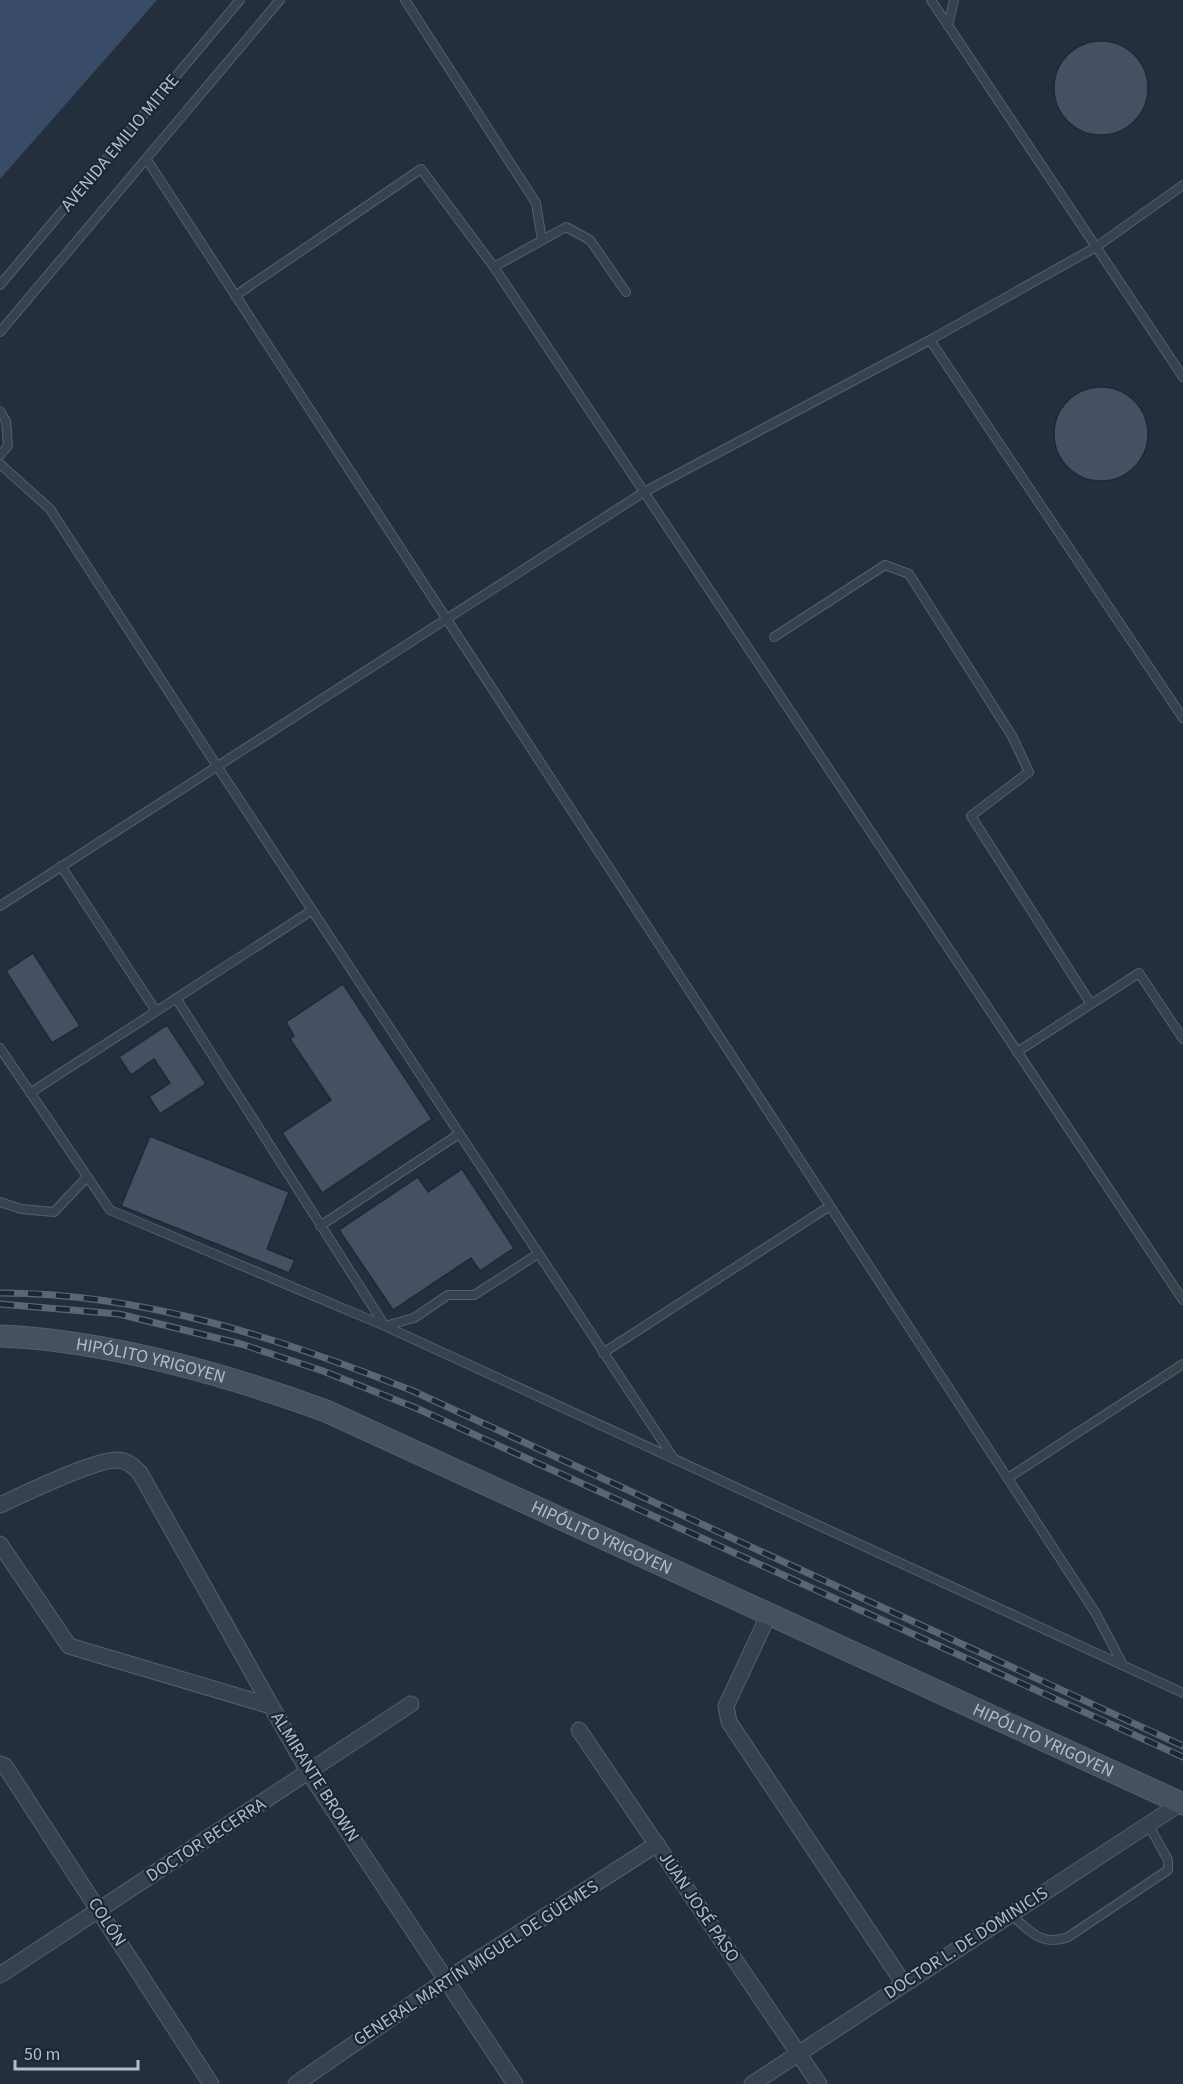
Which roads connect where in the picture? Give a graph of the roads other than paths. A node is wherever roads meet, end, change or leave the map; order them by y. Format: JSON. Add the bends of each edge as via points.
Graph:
{"nodes":[{"id":1,"x":240,"y":0,"type":"edge"},
{"id":2,"x":280,"y":0,"type":"edge"},
{"id":3,"x":405,"y":0,"type":"edge"},
{"id":4,"x":931,"y":0,"type":"edge"},
{"id":5,"x":954,"y":0,"type":"edge"},
{"id":6,"x":948,"y":26,"type":"junction"},
{"id":7,"x":147,"y":160,"type":"junction"},
{"id":8,"x":1183,"y":185,"type":"edge"},
{"id":9,"x":542,"y":240,"type":"junction"},
{"id":10,"x":1096,"y":247,"type":"junction"},
{"id":11,"x":494,"y":267,"type":"junction"},
{"id":12,"x":0,"y":285,"type":"edge"},
{"id":13,"x":626,"y":292,"type":"dead end"},
{"id":14,"x":235,"y":296,"type":"junction"},
{"id":15,"x":0,"y":332,"type":"edge"},
{"id":16,"x":930,"y":340,"type":"junction"},
{"id":17,"x":1183,"y":377,"type":"edge"},
{"id":18,"x":0,"y":411,"type":"edge"},
{"id":19,"x":0,"y":455,"type":"edge"},
{"id":20,"x":0,"y":464,"type":"edge"},
{"id":21,"x":644,"y":492,"type":"junction"},
{"id":22,"x":446,"y":618,"type":"junction"},
{"id":23,"x":774,"y":637,"type":"dead end"},
{"id":24,"x":1183,"y":718,"type":"edge"},
{"id":25,"x":217,"y":766,"type":"junction"},
{"id":26,"x":61,"y":866,"type":"junction"},
{"id":27,"x":0,"y":906,"type":"edge"},
{"id":28,"x":311,"y":911,"type":"junction"},
{"id":29,"x":176,"y":998,"type":"junction"},
{"id":30,"x":1091,"y":1004,"type":"junction"},
{"id":31,"x":156,"y":1011,"type":"junction"},
{"id":32,"x":1183,"y":1039,"type":"edge"},
{"id":33,"x":0,"y":1048,"type":"edge"},
{"id":34,"x":1017,"y":1052,"type":"junction"},
{"id":35,"x":30,"y":1093,"type":"junction"},
{"id":36,"x":459,"y":1134,"type":"junction"},
{"id":37,"x":87,"y":1177,"type":"junction"},
{"id":38,"x":0,"y":1202,"type":"edge"},
{"id":39,"x":830,"y":1206,"type":"junction"},
{"id":40,"x":320,"y":1226,"type":"junction"},
{"id":41,"x":538,"y":1254,"type":"junction"},
{"id":42,"x":1183,"y":1300,"type":"edge"},
{"id":43,"x":385,"y":1326,"type":"junction"},
{"id":44,"x":0,"y":1336,"type":"edge"},
{"id":45,"x":603,"y":1353,"type":"junction"},
{"id":46,"x":1183,"y":1364,"type":"edge"},
{"id":47,"x":675,"y":1461,"type":"junction"},
{"id":48,"x":1008,"y":1478,"type":"junction"},
{"id":49,"x":0,"y":1505,"type":"edge"},
{"id":50,"x":0,"y":1544,"type":"edge"},
{"id":51,"x":769,"y":1614,"type":"junction"},
{"id":52,"x":1123,"y":1665,"type":"junction"},
{"id":53,"x":1183,"y":1692,"type":"edge"},
{"id":54,"x":411,"y":1704,"type":"dead end"},
{"id":55,"x":271,"y":1706,"type":"junction"},
{"id":56,"x":579,"y":1731,"type":"dead end"},
{"id":57,"x":0,"y":1764,"type":"edge"},
{"id":58,"x":309,"y":1773,"type":"junction"},
{"id":59,"x":1182,"y":1803,"type":"edge"},
{"id":60,"x":1148,"y":1824,"type":"junction"},
{"id":61,"x":657,"y":1844,"type":"junction"},
{"id":62,"x":99,"y":1910,"type":"junction"},
{"id":63,"x":1010,"y":1914,"type":"junction"},
{"id":64,"x":0,"y":1975,"type":"edge"},
{"id":65,"x":446,"y":1980,"type":"junction"},
{"id":66,"x":904,"y":1984,"type":"junction"},
{"id":67,"x":798,"y":2054,"type":"junction"},
{"id":68,"x":211,"y":2084,"type":"edge"},
{"id":69,"x":296,"y":2084,"type":"edge"},
{"id":70,"x":514,"y":2084,"type":"edge"},
{"id":71,"x":752,"y":2084,"type":"edge"},
{"id":72,"x":819,"y":2084,"type":"edge"}],
"edges":[{"from":1,"to":12,"type":"lane","name":"AVENIDA EMILIO MITRE"},
{"from":2,"to":7,"type":"lane"},
{"from":3,"to":9,"type":"lane","via":[[536,203]]},
{"from":4,"to":6,"type":"lane"},
{"from":5,"to":6,"type":"lane"},
{"from":6,"to":10,"type":"lane"},
{"from":7,"to":14,"type":"lane"},
{"from":7,"to":15,"type":"lane"},
{"from":8,"to":10,"type":"lane"},
{"from":9,"to":11,"type":"lane"},
{"from":9,"to":13,"type":"lane","via":[[566,227],[590,240]]},
{"from":10,"to":16,"type":"lane"},
{"from":10,"to":17,"type":"lane"},
{"from":11,"to":14,"type":"lane","via":[[421,169]]},
{"from":11,"to":21,"type":"lane"},
{"from":14,"to":22,"type":"lane"},
{"from":16,"to":21,"type":"lane"},
{"from":16,"to":24,"type":"lane"},
{"from":18,"to":19,"type":"lane","via":[[6,421],[8,446]]},
{"from":20,"to":25,"type":"lane","via":[[50,509]]},
{"from":21,"to":22,"type":"lane"},
{"from":21,"to":34,"type":"lane"},
{"from":22,"to":25,"type":"lane"},
{"from":22,"to":39,"type":"lane"},
{"from":23,"to":30,"type":"lane","via":[[885,565],[909,574],[1012,736],[1029,772],[971,816]]},
{"from":25,"to":26,"type":"lane"},
{"from":25,"to":28,"type":"lane"},
{"from":26,"to":27,"type":"lane"},
{"from":26,"to":31,"type":"lane"},
{"from":28,"to":29,"type":"lane"},
{"from":28,"to":36,"type":"lane"},
{"from":29,"to":31,"type":"lane"},
{"from":29,"to":40,"type":"lane"},
{"from":30,"to":32,"type":"lane","via":[[1139,973]]},
{"from":30,"to":34,"type":"lane"},
{"from":31,"to":35,"type":"lane"},
{"from":33,"to":35,"type":"lane"},
{"from":34,"to":42,"type":"lane"},
{"from":35,"to":37,"type":"lane"},
{"from":36,"to":40,"type":"lane"},
{"from":36,"to":41,"type":"lane"},
{"from":37,"to":38,"type":"lane","via":[[54,1212],[21,1209]]},
{"from":37,"to":43,"type":"lane","via":[[110,1210]]},
{"from":39,"to":45,"type":"lane"},
{"from":39,"to":48,"type":"lane"},
{"from":40,"to":43,"type":"lane"},
{"from":41,"to":43,"type":"lane","via":[[474,1295],[448,1295],[414,1318]]},
{"from":41,"to":45,"type":"lane"},
{"from":43,"to":47,"type":"lane"},
{"from":44,"to":51,"type":"street","name":"HIPÓLITO YRIGOYEN","via":[[151,1359],[286,1397]]},
{"from":45,"to":47,"type":"lane"},
{"from":46,"to":48,"type":"lane"},
{"from":47,"to":52,"type":"lane"},
{"from":48,"to":52,"type":"lane","via":[[1095,1612]]},
{"from":49,"to":55,"type":"street","name":"ALMIRANTE BROWN","via":[[73,1473],[115,1460],[128,1462],[140,1473]]},
{"from":50,"to":55,"type":"street","via":[[69,1646]]},
{"from":51,"to":59,"type":"street","name":"HIPÓLITO YRIGOYEN"},
{"from":51,"to":66,"type":"street","via":[[726,1706],[729,1722]]},
{"from":52,"to":53,"type":"lane"},
{"from":54,"to":58,"type":"street","name":"DOCTOR BECERRA"},
{"from":55,"to":58,"type":"street","name":"ALMIRANTE BROWN"},
{"from":56,"to":61,"type":"street","name":"JUAN JOSÉ PASO"},
{"from":57,"to":62,"type":"street","name":"COLÓN","via":[[5,1766]]},
{"from":58,"to":62,"type":"street","name":"DOCTOR BECERRA"},
{"from":58,"to":65,"type":"street","name":"ALMIRANTE BROWN"},
{"from":59,"to":60,"type":"street","name":"DOCTOR L. DE DOMINICIS"},
{"from":60,"to":63,"type":"street","name":"DOCTOR L. DE DOMINICIS"},
{"from":60,"to":63,"type":"lane","via":[[1168,1860],[1168,1870],[1068,1937],[1052,1942],[1041,1939]]},
{"from":61,"to":65,"type":"street","name":"GENERAL MARTÍN MIGUEL DE GÜEMES"},
{"from":61,"to":67,"type":"street","name":"JUAN JOSÉ PASO"},
{"from":62,"to":64,"type":"street","name":"DOCTOR BECERRA"},
{"from":62,"to":68,"type":"street","name":"COLÓN"},
{"from":63,"to":66,"type":"street","name":"DOCTOR L. DE DOMINICIS"},
{"from":65,"to":69,"type":"street","name":"GENERAL MARTÍN MIGUEL DE GÜEMES"},
{"from":65,"to":70,"type":"street","name":"ALMIRANTE BROWN"},
{"from":66,"to":67,"type":"street","name":"DOCTOR L. DE DOMINICIS"},
{"from":67,"to":71,"type":"street","name":"DOCTOR L. DE DOMINICIS"},
{"from":67,"to":72,"type":"street","name":"JUAN JOSÉ PASO"}]}
